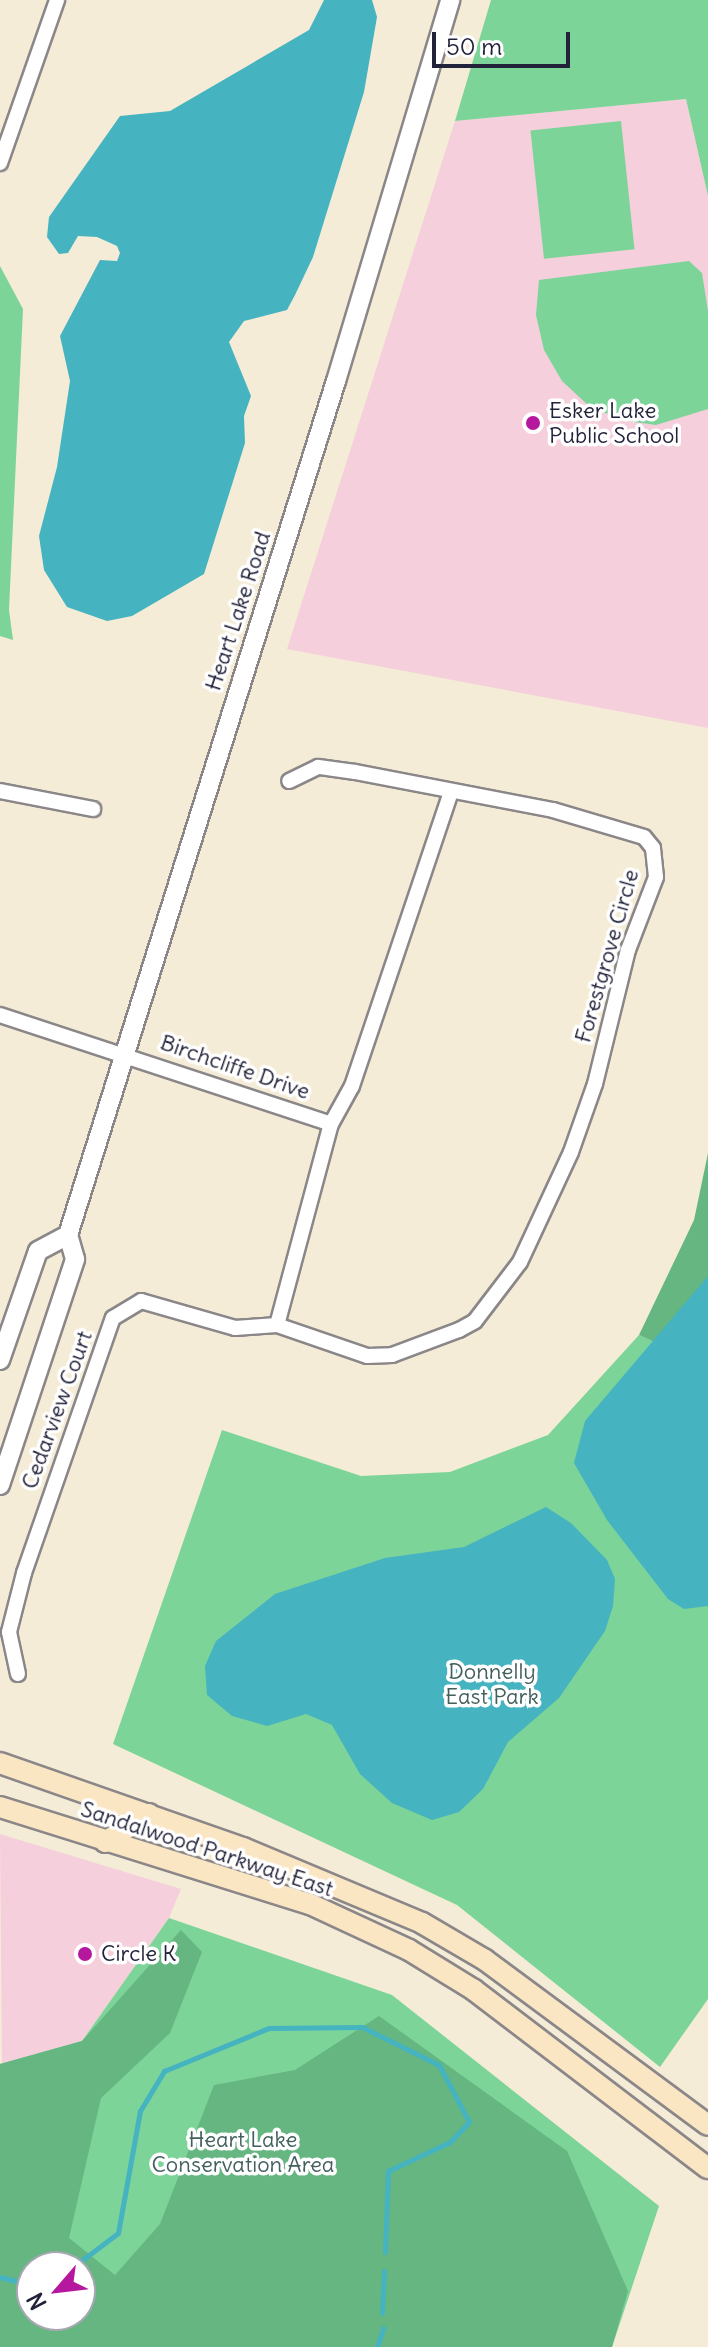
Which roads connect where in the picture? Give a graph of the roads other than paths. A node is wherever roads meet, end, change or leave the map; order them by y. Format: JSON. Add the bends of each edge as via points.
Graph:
{"nodes":[{"id":1,"x":57,"y":0,"type":"edge"},
{"id":2,"x":450,"y":0,"type":"edge"},
{"id":3,"x":0,"y":163,"type":"edge"},
{"id":4,"x":289,"y":781,"type":"dead end"},
{"id":5,"x":0,"y":791,"type":"edge"},
{"id":6,"x":451,"y":791,"type":"junction"},
{"id":7,"x":93,"y":809,"type":"dead end"},
{"id":8,"x":0,"y":1015,"type":"edge"},
{"id":9,"x":124,"y":1052,"type":"junction"},
{"id":10,"x":331,"y":1124,"type":"junction"},
{"id":11,"x":68,"y":1235,"type":"junction"},
{"id":12,"x":127,"y":1306,"type":"joint"},
{"id":13,"x":277,"y":1325,"type":"junction"},
{"id":14,"x":0,"y":1360,"type":"edge"},
{"id":15,"x":0,"y":1485,"type":"edge"},
{"id":16,"x":18,"y":1674,"type":"dead end"},
{"id":17,"x":0,"y":1763,"type":"edge"},
{"id":18,"x":0,"y":1807,"type":"edge"},
{"id":19,"x":149,"y":1814,"type":"junction"},
{"id":20,"x":105,"y":1842,"type":"junction"},
{"id":21,"x":708,"y":2125,"type":"edge"},
{"id":22,"x":708,"y":2168,"type":"edge"}],
"edges":[{"from":1,"to":3,"type":"street"},
{"from":2,"to":9,"type":"street","name":"Heart Lake Road"},
{"from":4,"to":6,"type":"street","name":"Forestgrove Circle","via":[[318,767]]},
{"from":5,"to":7,"type":"street"},
{"from":6,"to":10,"type":"street","via":[[352,1086]]},
{"from":6,"to":13,"type":"street","name":"Forestgrove Circle","via":[[625,828],[653,848],[656,877],[628,950],[595,1084],[571,1152],[520,1262],[475,1321],[392,1355],[367,1356]]},
{"from":8,"to":9,"type":"street","name":"Birchcliffe Drive"},
{"from":9,"to":10,"type":"street","name":"Birchcliffe Drive"},
{"from":9,"to":11,"type":"street","name":"Heart Lake Road"},
{"from":10,"to":13,"type":"street"},
{"from":11,"to":14,"type":"street","via":[[38,1251]]},
{"from":11,"to":15,"type":"street","name":"Heart Lake Road","via":[[75,1259]]},
{"from":12,"to":13,"type":"street","name":"Forestgrove Circle","via":[[141,1301],[235,1328]]},
{"from":12,"to":16,"type":"street","name":"Cedarview Court","via":[[113,1318],[24,1573],[9,1632]]},
{"from":17,"to":19,"type":"main road","name":"Sandalwood Parkway East"},
{"from":18,"to":20,"type":"main road","name":"Sandalwood Parkway East"},
{"from":19,"to":20,"type":"main road"},
{"from":19,"to":21,"type":"main road","name":"Sandalwood Parkway East","via":[[349,1889],[422,1923],[485,1960]]},
{"from":20,"to":22,"type":"main road","name":"Sandalwood Parkway East","via":[[310,1904],[409,1950],[474,1990]]}]}
